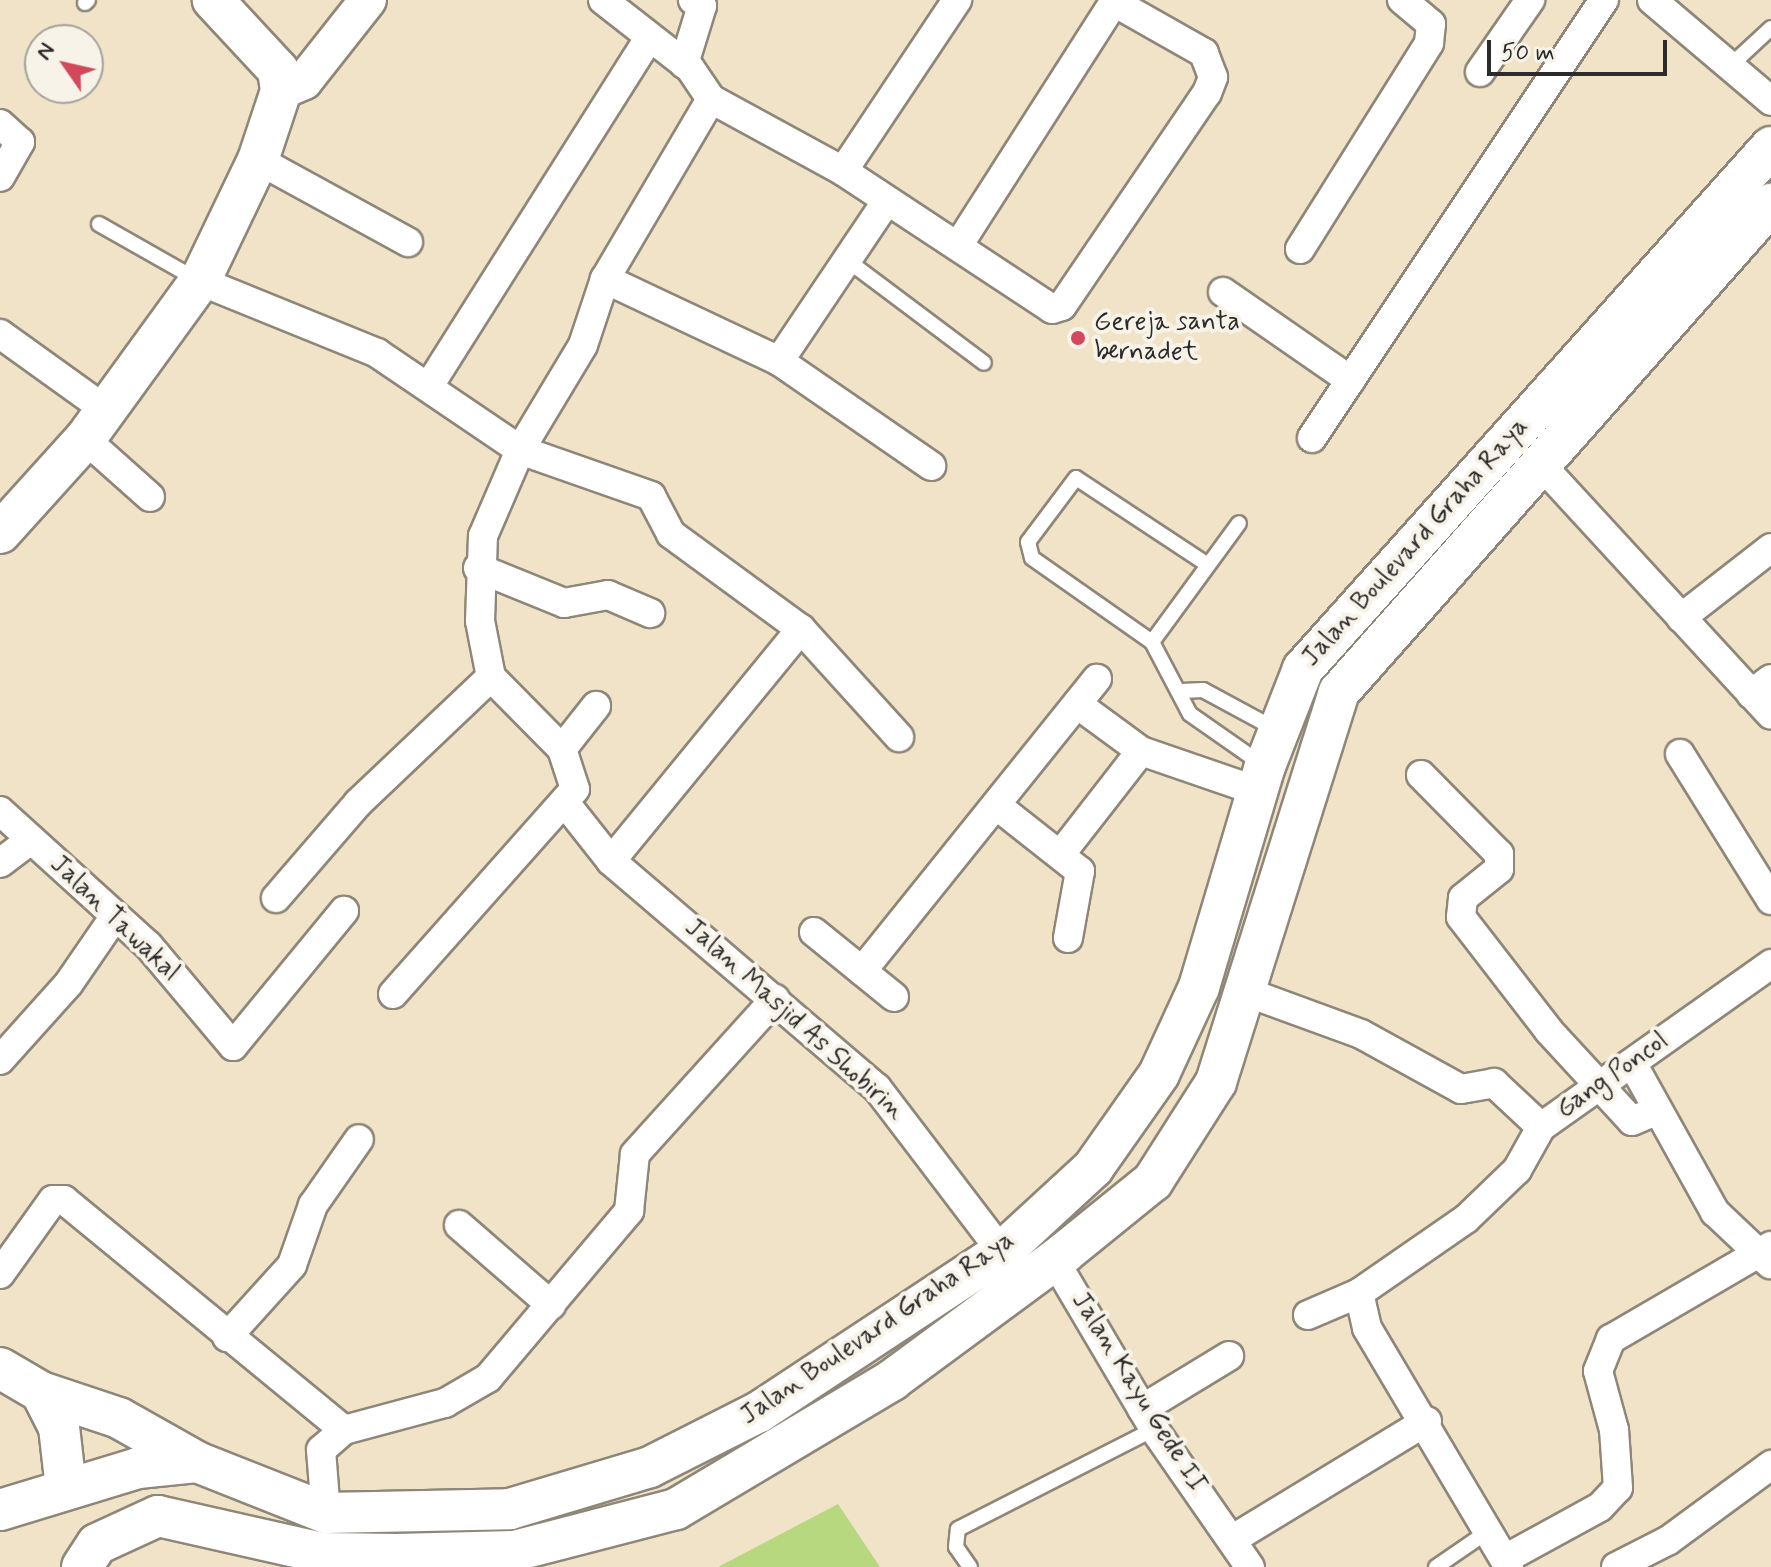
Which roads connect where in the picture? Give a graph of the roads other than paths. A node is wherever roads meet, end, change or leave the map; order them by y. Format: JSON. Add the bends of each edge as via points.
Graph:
{"nodes":[{"id":1,"x":368,"y":0,"type":"edge"},
{"id":2,"x":603,"y":0,"type":"edge"},
{"id":3,"x":693,"y":0,"type":"edge"},
{"id":4,"x":957,"y":0,"type":"edge"},
{"id":5,"x":1402,"y":0,"type":"edge"},
{"id":6,"x":1530,"y":0,"type":"edge"},
{"id":7,"x":1604,"y":0,"type":"edge"},
{"id":8,"x":1652,"y":0,"type":"edge"},
{"id":9,"x":219,"y":2,"type":"edge"},
{"id":10,"x":1771,"y":28,"type":"edge"},
{"id":11,"x":648,"y":39,"type":"junction"},
{"id":12,"x":684,"y":64,"type":"junction"},
{"id":13,"x":1730,"y":66,"type":"junction"},
{"id":14,"x":1480,"y":72,"type":"dead end"},
{"id":15,"x":281,"y":91,"type":"junction"},
{"id":16,"x":711,"y":99,"type":"junction"},
{"id":17,"x":1771,"y":101,"type":"edge"},
{"id":18,"x":0,"y":124,"type":"edge"},
{"id":19,"x":1771,"y":147,"type":"edge"},
{"id":20,"x":258,"y":160,"type":"junction"},
{"id":21,"x":843,"y":171,"type":"junction"},
{"id":22,"x":0,"y":177,"type":"edge"},
{"id":23,"x":886,"y":202,"type":"junction"},
{"id":24,"x":1771,"y":204,"type":"edge"},
{"id":25,"x":99,"y":224,"type":"dead end"},
{"id":26,"x":408,"y":242,"type":"dead end"},
{"id":27,"x":958,"y":246,"type":"junction"},
{"id":28,"x":1300,"y":249,"type":"dead end"},
{"id":29,"x":851,"y":263,"type":"junction"},
{"id":30,"x":605,"y":279,"type":"junction"},
{"id":31,"x":200,"y":281,"type":"junction"},
{"id":32,"x":1223,"y":292,"type":"dead end"},
{"id":33,"x":0,"y":334,"type":"edge"},
{"id":34,"x":779,"y":361,"type":"junction"},
{"id":35,"x":984,"y":363,"type":"dead end"},
{"id":36,"x":1350,"y":380,"type":"junction"},
{"id":37,"x":429,"y":386,"type":"junction"},
{"id":38,"x":96,"y":425,"type":"junction"},
{"id":39,"x":1312,"y":438,"type":"dead end"},
{"id":40,"x":520,"y":450,"type":"junction"},
{"id":41,"x":931,"y":466,"type":"dead end"},
{"id":42,"x":1544,"y":468,"type":"junction"},
{"id":43,"x":150,"y":497,"type":"dead end"},
{"id":44,"x":1239,"y":523,"type":"dead end"},
{"id":45,"x":0,"y":533,"type":"edge"},
{"id":46,"x":1771,"y":548,"type":"edge"},
{"id":47,"x":1208,"y":565,"type":"junction"},
{"id":48,"x":478,"y":568,"type":"junction"},
{"id":49,"x":650,"y":613,"type":"dead end"},
{"id":50,"x":1681,"y":618,"type":"junction"},
{"id":51,"x":801,"y":629,"type":"junction"},
{"id":52,"x":1152,"y":642,"type":"junction"},
{"id":53,"x":1303,"y":669,"type":"junction"},
{"id":54,"x":491,"y":677,"type":"junction"},
{"id":55,"x":1097,"y":679,"type":"dead end"},
{"id":56,"x":1761,"y":686,"type":"edge"},
{"id":57,"x":1203,"y":690,"type":"junction"},
{"id":58,"x":1182,"y":691,"type":"junction"},
{"id":59,"x":1339,"y":692,"type":"junction"},
{"id":60,"x":1077,"y":704,"type":"junction"},
{"id":61,"x":596,"y":706,"type":"dead end"},
{"id":62,"x":1190,"y":714,"type":"junction"},
{"id":63,"x":1771,"y":715,"type":"edge"},
{"id":64,"x":899,"y":737,"type":"dead end"},
{"id":65,"x":562,"y":749,"type":"junction"},
{"id":66,"x":1141,"y":751,"type":"junction"},
{"id":67,"x":1680,"y":754,"type":"dead end"},
{"id":68,"x":1266,"y":763,"type":"junction"},
{"id":69,"x":1421,"y":775,"type":"dead end"},
{"id":70,"x":566,"y":804,"type":"junction"},
{"id":71,"x":996,"y":805,"type":"junction"},
{"id":72,"x":0,"y":811,"type":"edge"},
{"id":73,"x":31,"y":840,"type":"junction"},
{"id":74,"x":1060,"y":855,"type":"junction"},
{"id":75,"x":611,"y":861,"type":"junction"},
{"id":76,"x":0,"y":863,"type":"edge"},
{"id":77,"x":276,"y":898,"type":"dead end"},
{"id":78,"x":1771,"y":900,"type":"edge"},
{"id":79,"x":344,"y":911,"type":"dead end"},
{"id":80,"x":115,"y":916,"type":"junction"},
{"id":81,"x":814,"y":932,"type":"dead end"},
{"id":82,"x":1068,"y":938,"type":"dead end"},
{"id":83,"x":1771,"y":964,"type":"edge"},
{"id":84,"x":862,"y":971,"type":"junction"},
{"id":85,"x":1249,"y":993,"type":"junction"},
{"id":86,"x":393,"y":994,"type":"dead end"},
{"id":87,"x":894,"y":997,"type":"dead end"},
{"id":88,"x":775,"y":999,"type":"junction"},
{"id":89,"x":0,"y":1060,"type":"edge"},
{"id":90,"x":1632,"y":1063,"type":"junction"},
{"id":91,"x":1594,"y":1083,"type":"junction"},
{"id":92,"x":1656,"y":1111,"type":"junction"},
{"id":93,"x":1541,"y":1127,"type":"junction"},
{"id":94,"x":359,"y":1139,"type":"dead end"},
{"id":95,"x":459,"y":1225,"type":"dead end"},
{"id":96,"x":1002,"y":1252,"type":"junction"},
{"id":97,"x":1766,"y":1255,"type":"edge"},
{"id":98,"x":1053,"y":1258,"type":"junction"},
{"id":99,"x":0,"y":1274,"type":"edge"},
{"id":100,"x":1359,"y":1293,"type":"junction"},
{"id":101,"x":551,"y":1305,"type":"junction"},
{"id":102,"x":1308,"y":1315,"type":"dead end"},
{"id":103,"x":227,"y":1337,"type":"junction"},
{"id":104,"x":1229,"y":1356,"type":"dead end"},
{"id":105,"x":0,"y":1368,"type":"edge"},
{"id":106,"x":41,"y":1392,"type":"junction"},
{"id":107,"x":1143,"y":1408,"type":"junction"},
{"id":108,"x":1427,"y":1421,"type":"junction"},
{"id":109,"x":344,"y":1430,"type":"junction"},
{"id":110,"x":197,"y":1462,"type":"junction"},
{"id":111,"x":1771,"y":1465,"type":"edge"},
{"id":112,"x":66,"y":1488,"type":"junction"},
{"id":113,"x":0,"y":1510,"type":"edge"},
{"id":114,"x":336,"y":1513,"type":"junction"},
{"id":115,"x":1490,"y":1530,"type":"junction"},
{"id":116,"x":1233,"y":1539,"type":"junction"},
{"id":117,"x":334,"y":1553,"type":"junction"},
{"id":118,"x":1507,"y":1563,"type":"edge"},
{"id":119,"x":82,"y":1567,"type":"edge"},
{"id":120,"x":970,"y":1567,"type":"edge"},
{"id":121,"x":1250,"y":1567,"type":"edge"},
{"id":122,"x":1436,"y":1567,"type":"edge"},
{"id":123,"x":1616,"y":1567,"type":"edge"}],
"edges":[{"from":1,"to":15,"type":"street","via":[[304,81]]},
{"from":2,"to":11,"type":"street"},
{"from":3,"to":12,"type":"street","via":[[702,6]]},
{"from":4,"to":21,"type":"street"},
{"from":5,"to":28,"type":"street","via":[[1431,24],[1429,43]]},
{"from":6,"to":14,"type":"street"},
{"from":7,"to":36,"type":"street"},
{"from":8,"to":13,"type":"street"},
{"from":9,"to":15,"type":"main road","via":[[266,51]]},
{"from":10,"to":13,"type":"lane"},
{"from":11,"to":12,"type":"street"},
{"from":11,"to":37,"type":"street"},
{"from":12,"to":16,"type":"street"},
{"from":13,"to":17,"type":"street"},
{"from":15,"to":20,"type":"main road"},
{"from":16,"to":21,"type":"street"},
{"from":16,"to":30,"type":"street"},
{"from":18,"to":22,"type":"street","via":[[20,142]]},
{"from":19,"to":53,"type":"main road","name":"Jalan Boulevard Graha Raya"},
{"from":20,"to":26,"type":"street"},
{"from":20,"to":31,"type":"main road"},
{"from":21,"to":23,"type":"street"},
{"from":23,"to":27,"type":"street"},
{"from":23,"to":29,"type":"street"},
{"from":24,"to":42,"type":"main road","name":"Jalan Boulevard Graha Raya"},
{"from":25,"to":31,"type":"lane"},
{"from":27,"to":27,"type":"street","via":[[1040,305],[1062,306],[1207,93],[1213,77],[1204,53],[1114,2]]},
{"from":29,"to":34,"type":"street"},
{"from":29,"to":35,"type":"lane"},
{"from":30,"to":34,"type":"street"},
{"from":30,"to":40,"type":"street","via":[[583,345]]},
{"from":31,"to":37,"type":"street","via":[[377,353]]},
{"from":31,"to":38,"type":"main road"},
{"from":32,"to":36,"type":"street"},
{"from":33,"to":38,"type":"street"},
{"from":34,"to":41,"type":"street"},
{"from":36,"to":39,"type":"street"},
{"from":37,"to":40,"type":"street"},
{"from":38,"to":43,"type":"street"},
{"from":38,"to":45,"type":"main road"},
{"from":40,"to":48,"type":"street","via":[[483,536]]},
{"from":40,"to":51,"type":"street","via":[[651,496],[671,534]]},
{"from":42,"to":50,"type":"street"},
{"from":42,"to":59,"type":"main road","name":"Jalan Boulevard Graha Raya"},
{"from":44,"to":47,"type":"lane"},
{"from":46,"to":50,"type":"street"},
{"from":47,"to":52,"type":"lane"},
{"from":47,"to":52,"type":"lane","via":[[1084,479],[1067,482],[1028,542],[1032,558]]},
{"from":48,"to":49,"type":"street","via":[[564,603],[608,595]]},
{"from":48,"to":54,"type":"street"},
{"from":50,"to":56,"type":"street"},
{"from":51,"to":64,"type":"street"},
{"from":51,"to":75,"type":"street"},
{"from":52,"to":58,"type":"lane"},
{"from":53,"to":59,"type":"main road"},
{"from":53,"to":68,"type":"main road","name":"Jalan Boulevard Graha Raya"},
{"from":54,"to":65,"type":"street"},
{"from":54,"to":77,"type":"street","via":[[358,803]]},
{"from":55,"to":60,"type":"street"},
{"from":56,"to":63,"type":"street"},
{"from":57,"to":58,"type":"lane"},
{"from":57,"to":62,"type":"lane"},
{"from":57,"to":68,"type":"lane"},
{"from":58,"to":62,"type":"lane"},
{"from":59,"to":85,"type":"main road","name":"Jalan Boulevard Graha Raya"},
{"from":60,"to":66,"type":"street"},
{"from":60,"to":71,"type":"street"},
{"from":61,"to":65,"type":"street"},
{"from":62,"to":68,"type":"lane"},
{"from":65,"to":70,"type":"street","via":[[576,779]]},
{"from":66,"to":68,"type":"street"},
{"from":66,"to":74,"type":"street"},
{"from":67,"to":78,"type":"street"},
{"from":68,"to":96,"type":"main road","name":"Jalan Boulevard Graha Raya","via":[[1199,987],[1159,1074],[1093,1168]]},
{"from":69,"to":91,"type":"street","via":[[1499,854],[1499,869],[1463,898],[1461,917]]},
{"from":70,"to":75,"type":"street","name":"Jalan Masjid As Shobirin"},
{"from":70,"to":86,"type":"street"},
{"from":71,"to":74,"type":"street"},
{"from":71,"to":84,"type":"street"},
{"from":72,"to":73,"type":"street","name":"Jalan Tawakal"},
{"from":73,"to":76,"type":"street"},
{"from":73,"to":80,"type":"street","name":"Jalan Tawakal"},
{"from":74,"to":82,"type":"street","via":[[1080,871]]},
{"from":75,"to":88,"type":"street","name":"Jalan Masjid As Shobirin"},
{"from":79,"to":80,"type":"street","name":"Jalan Tawakal","via":[[233,1046]]},
{"from":80,"to":89,"type":"street","via":[[69,983]]},
{"from":81,"to":84,"type":"street"},
{"from":83,"to":90,"type":"street","name":"Gang Poncol"},
{"from":84,"to":87,"type":"street"},
{"from":85,"to":93,"type":"street","via":[[1361,1034],[1461,1089],[1494,1083]]},
{"from":85,"to":98,"type":"main road","name":"Jalan Boulevard Graha Raya","via":[[1216,1082],[1153,1181]]},
{"from":88,"to":96,"type":"street","name":"Jalan Masjid As Shobirin","via":[[877,1088]]},
{"from":88,"to":101,"type":"street","via":[[635,1154],[629,1211]]},
{"from":90,"to":91,"type":"street","name":"Gang Poncol"},
{"from":90,"to":92,"type":"street"},
{"from":91,"to":92,"type":"street","via":[[1632,1121]]},
{"from":91,"to":93,"type":"street","name":"Gang Poncol"},
{"from":92,"to":97,"type":"street","via":[[1715,1212]]},
{"from":93,"to":100,"type":"street","name":"Gang Poncol","via":[[1517,1170],[1466,1219]]},
{"from":94,"to":103,"type":"street","via":[[313,1205],[292,1265]]},
{"from":95,"to":101,"type":"street"},
{"from":96,"to":114,"type":"main road","name":"Jalan Boulevard Graha Raya","via":[[759,1412],[650,1467],[510,1509]]},
{"from":97,"to":118,"type":"street","via":[[1611,1339],[1598,1371],[1614,1430],[1618,1488],[1600,1507]]},
{"from":98,"to":107,"type":"street","name":"Jalan Kayu Gede II"},
{"from":98,"to":117,"type":"main road","name":"Jalan Boulevard Graha Raya","via":[[892,1380],[676,1509],[514,1551]]},
{"from":99,"to":103,"type":"street","via":[[53,1200],[64,1200]]},
{"from":100,"to":102,"type":"street","name":"Gang Poncol"},
{"from":100,"to":108,"type":"street","via":[[1363,1319]]},
{"from":101,"to":109,"type":"street","via":[[488,1378],[445,1403]]},
{"from":103,"to":109,"type":"street"},
{"from":104,"to":107,"type":"street"},
{"from":105,"to":106,"type":"main road"},
{"from":106,"to":110,"type":"main road","via":[[119,1418]]},
{"from":106,"to":112,"type":"main road","via":[[59,1427]]},
{"from":107,"to":116,"type":"street","name":"Jalan Kayu Gede II"},
{"from":107,"to":120,"type":"lane","via":[[958,1529],[956,1547]]},
{"from":108,"to":115,"type":"street"},
{"from":108,"to":116,"type":"street"},
{"from":109,"to":114,"type":"street","via":[[321,1450]]},
{"from":110,"to":112,"type":"main road","name":"Jalan Boulevard Graha Raya","via":[[138,1468]]},
{"from":110,"to":114,"type":"main road","name":"Jalan Boulevard Graha Raya"},
{"from":111,"to":123,"type":"street","via":[[1669,1540]]},
{"from":112,"to":113,"type":"main road","name":"Jalan Boulevard Graha Raya"},
{"from":114,"to":117,"type":"main road"},
{"from":115,"to":118,"type":"street"},
{"from":115,"to":122,"type":"lane"},
{"from":116,"to":121,"type":"street","name":"Jalan Kayu Gede II"},
{"from":117,"to":119,"type":"main road","name":"Jalan Boulevard Graha Raya","via":[[158,1516],[97,1544]]}]}
